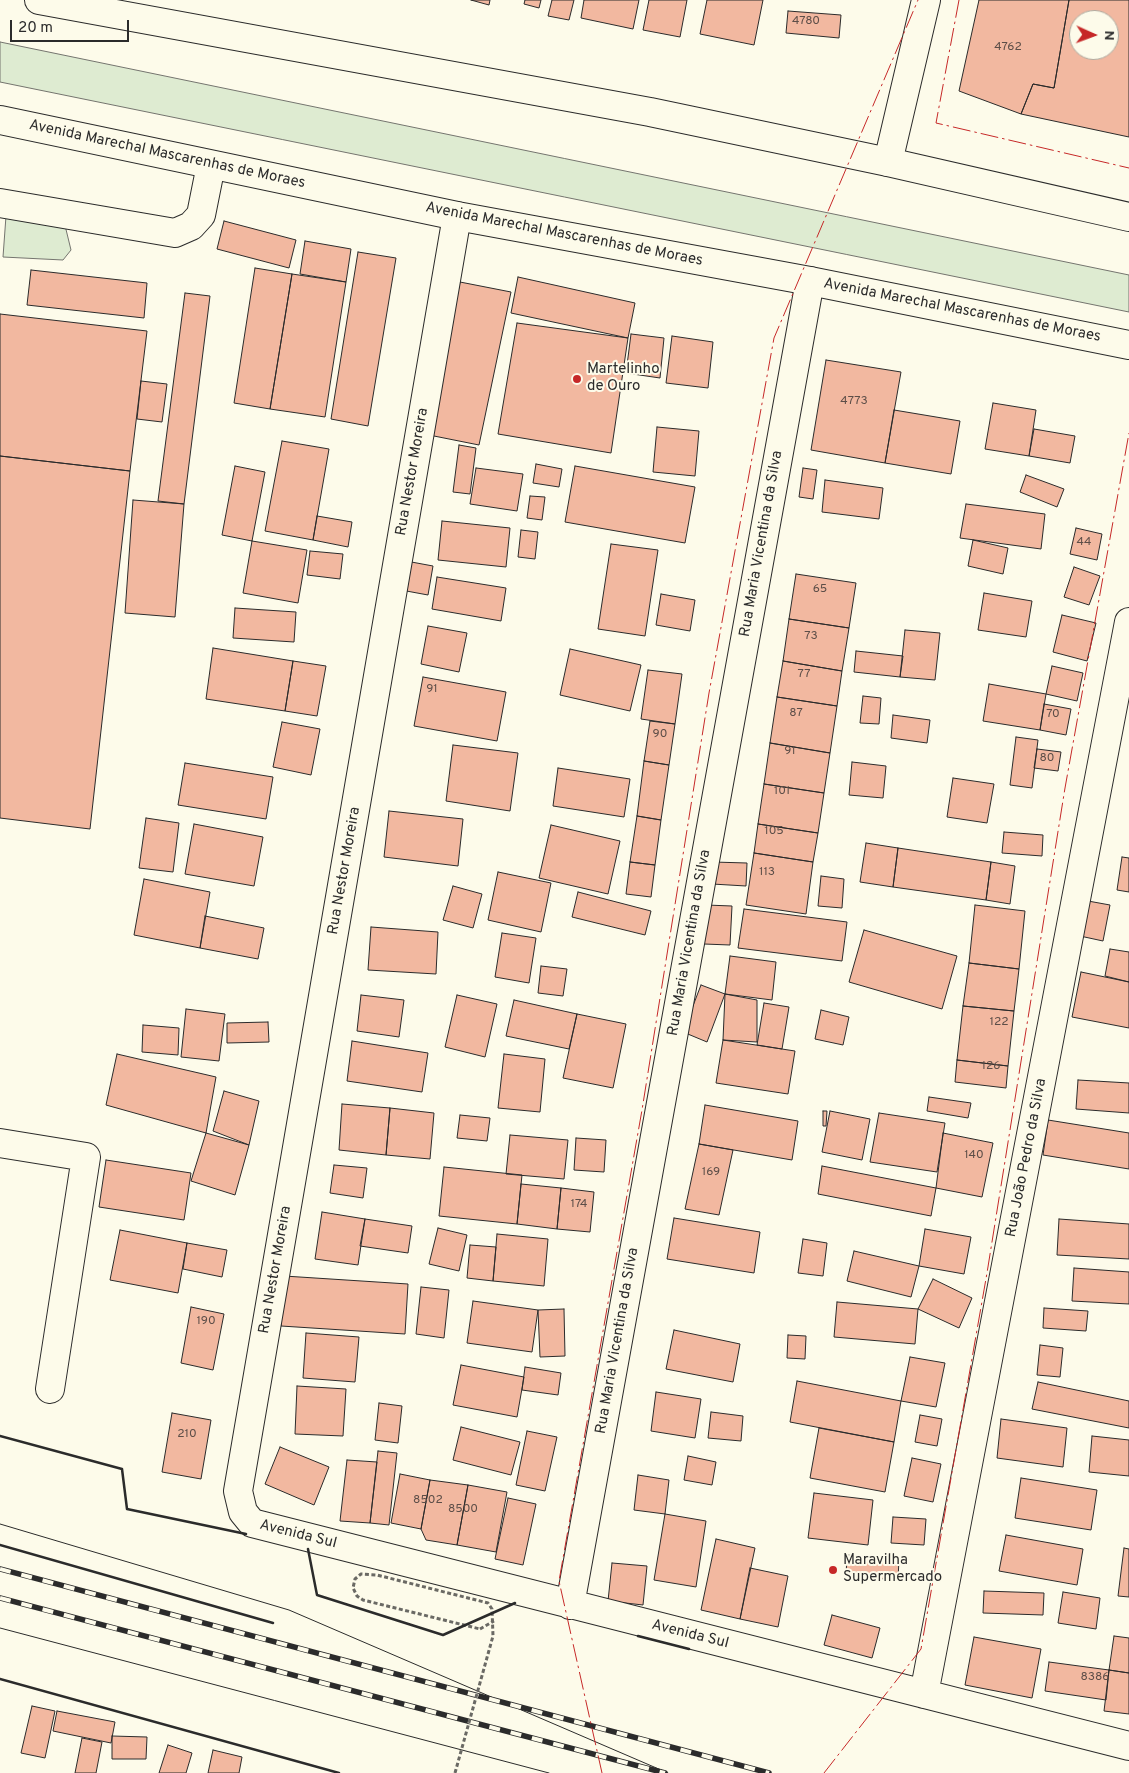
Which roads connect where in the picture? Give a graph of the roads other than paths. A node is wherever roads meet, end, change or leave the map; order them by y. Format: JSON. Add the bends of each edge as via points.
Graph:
{"nodes":[{"id":1,"x":39,"y":0,"type":"edge"},
{"id":2,"x":926,"y":0,"type":"edge"},
{"id":3,"x":0,"y":120,"type":"edge"},
{"id":4,"x":888,"y":162,"type":"junction"},
{"id":5,"x":211,"y":165,"type":"junction"},
{"id":6,"x":0,"y":202,"type":"edge"},
{"id":7,"x":457,"y":216,"type":"junction"},
{"id":8,"x":1129,"y":217,"type":"edge"},
{"id":9,"x":810,"y":280,"type":"junction"},
{"id":10,"x":1129,"y":345,"type":"edge"},
{"id":11,"x":1129,"y":622,"type":"edge"},
{"id":12,"x":0,"y":1143,"type":"edge"},
{"id":13,"x":50,"y":1389,"type":"dead end"},
{"id":14,"x":252,"y":1523,"type":"joint"},
{"id":15,"x":570,"y":1605,"type":"junction"},
{"id":16,"x":924,"y":1694,"type":"junction"},
{"id":17,"x":1129,"y":1746,"type":"edge"}],
"edges":[{"from":1,"to":4,"type":"main road","via":[[650,112]]},
{"from":2,"to":4,"type":"main road"},
{"from":3,"to":5,"type":"main road","name":"Avenida Marechal Mascarenhas de Moraes"},
{"from":4,"to":8,"type":"main road"},
{"from":5,"to":6,"type":"main road","via":[[201,215],[192,226],[175,233]]},
{"from":5,"to":7,"type":"main road","name":"Avenida Marechal Mascarenhas de Moraes"},
{"from":7,"to":9,"type":"main road","name":"Avenida Marechal Mascarenhas de Moraes"},
{"from":7,"to":14,"type":"main road","name":"Rua Nestor Moreira","via":[[238,1491],[243,1512]]},
{"from":9,"to":10,"type":"main road","name":"Avenida Marechal Mascarenhas de Moraes"},
{"from":9,"to":15,"type":"main road","name":"Rua Maria Vicentina da Silva"},
{"from":11,"to":16,"type":"main road","name":"Rua João Pedro da Silva"},
{"from":12,"to":13,"type":"main road","via":[[86,1157]]},
{"from":14,"to":15,"type":"main road","name":"Avenida Sul"},
{"from":15,"to":16,"type":"main road","name":"Avenida Sul"},
{"from":16,"to":17,"type":"main road","name":"Avenida Sul"}]}
